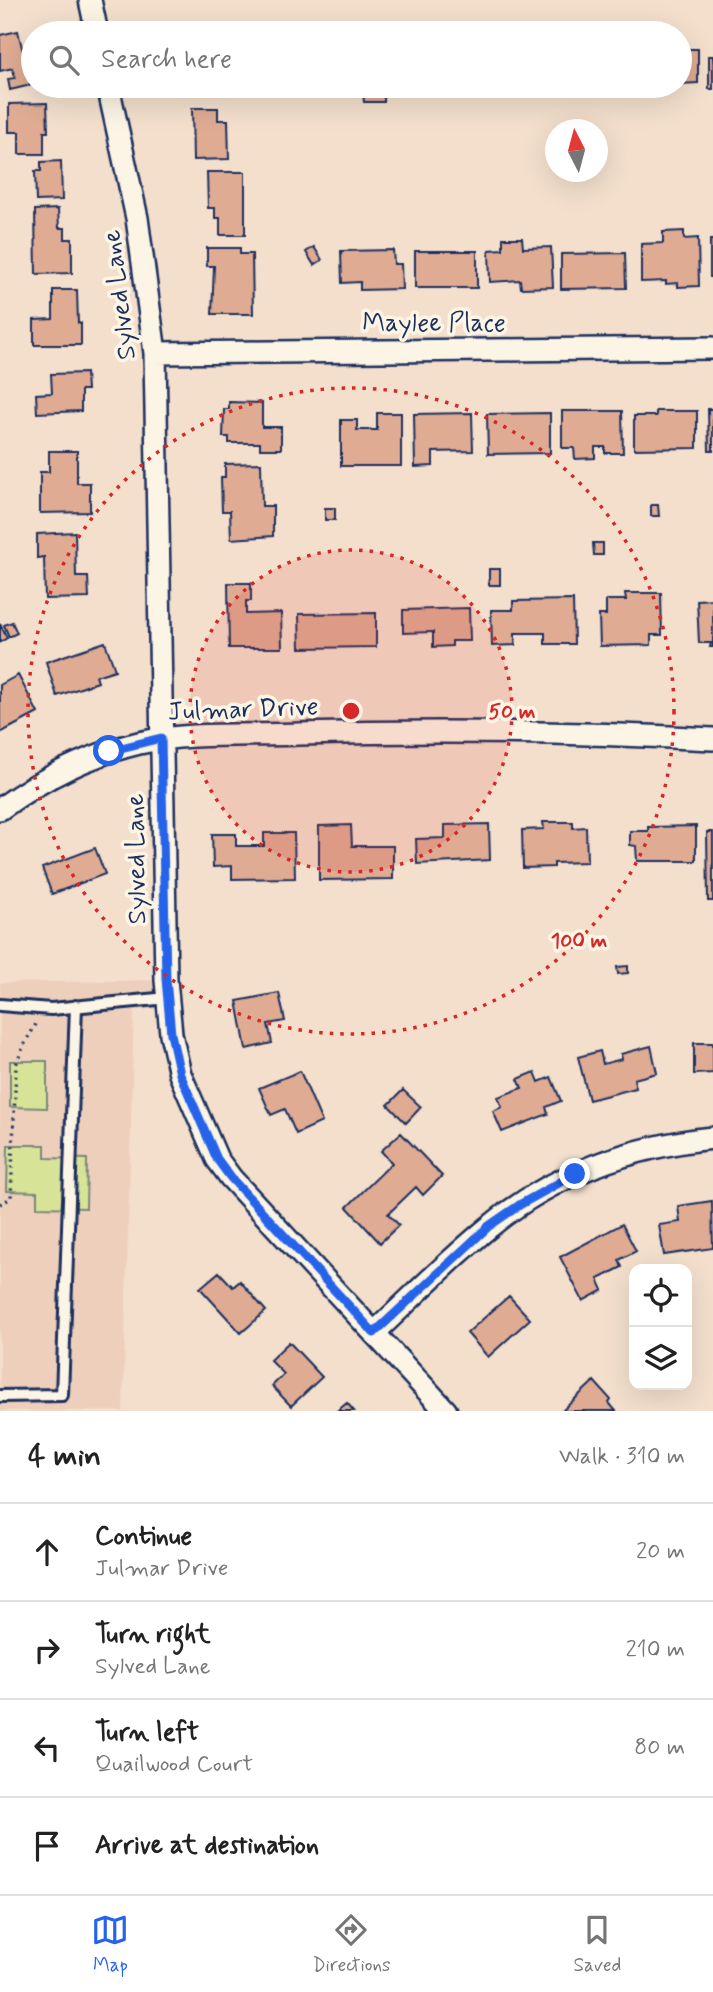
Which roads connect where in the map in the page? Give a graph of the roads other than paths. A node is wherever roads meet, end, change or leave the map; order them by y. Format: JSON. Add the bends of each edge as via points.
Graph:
{"nodes":[{"id":1,"x":96,"y":1,"type":"edge"},
{"id":2,"x":97,"y":21,"type":"edge"},
{"id":3,"x":111,"y":98,"type":"edge"},
{"id":4,"x":713,"y":348,"type":"edge"},
{"id":5,"x":155,"y":353,"type":"junction"},
{"id":6,"x":161,"y":738,"type":"junction"},
{"id":7,"x":713,"y":738,"type":"edge"},
{"id":8,"x":0,"y":809,"type":"edge"},
{"id":9,"x":168,"y":998,"type":"junction"},
{"id":10,"x":0,"y":1005,"type":"edge"},
{"id":11,"x":76,"y":1006,"type":"junction"},
{"id":12,"x":713,"y":1138,"type":"edge"},
{"id":13,"x":374,"y":1333,"type":"junction"},
{"id":14,"x":0,"y":1396,"type":"edge"},
{"id":15,"x":446,"y":1411,"type":"edge"}],
"edges":[{"from":1,"to":2,"type":"street"},
{"from":3,"to":5,"type":"street","name":"Sylved Lane","via":[[137,218]]},
{"from":4,"to":5,"type":"street","name":"Maylee Place"},
{"from":5,"to":6,"type":"street","name":"Sylved Lane"},
{"from":6,"to":7,"type":"street","name":"Julmar Drive","via":[[412,731]]},
{"from":6,"to":8,"type":"street","name":"Julmar Drive","via":[[109,751],[36,785]]},
{"from":6,"to":9,"type":"street","name":"Sylved Lane"},
{"from":9,"to":11,"type":"lane"},
{"from":9,"to":13,"type":"street","name":"Sylved Lane","via":[[180,1074],[217,1159]]},
{"from":10,"to":11,"type":"lane"},
{"from":11,"to":14,"type":"lane","via":[[62,1395]]},
{"from":12,"to":13,"type":"street","via":[[611,1159],[521,1204],[489,1226]]},
{"from":13,"to":15,"type":"street","name":"Sylved Lane"}]}
